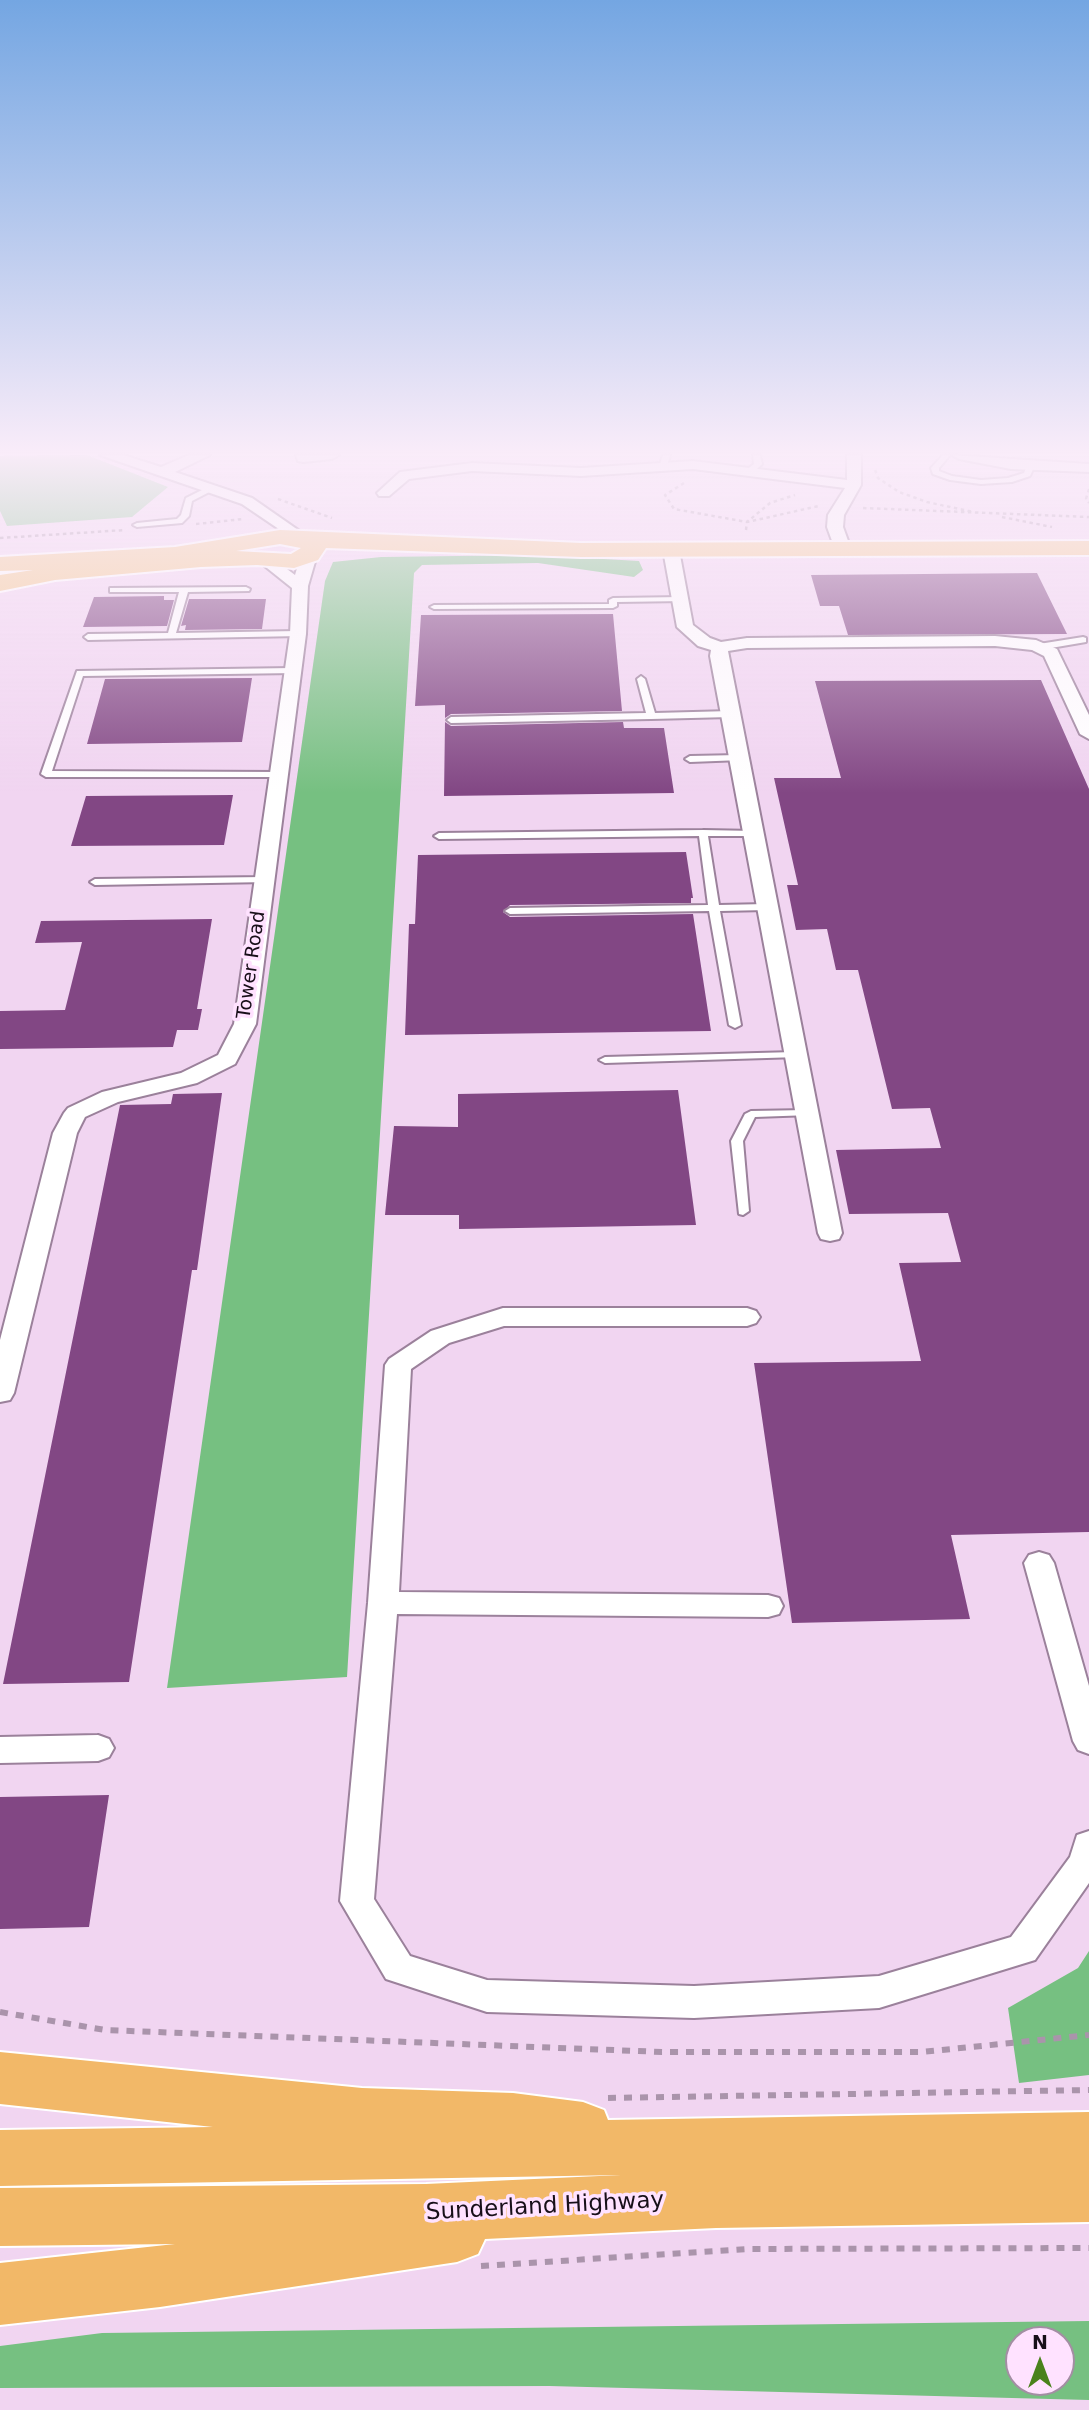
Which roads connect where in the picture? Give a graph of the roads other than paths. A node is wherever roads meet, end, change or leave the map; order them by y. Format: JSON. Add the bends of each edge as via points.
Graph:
{"nodes":[{"id":1,"x":102,"y":567,"type":"edge"},
{"id":2,"x":280,"y":567,"type":"edge"},
{"id":3,"x":304,"y":567,"type":"edge"},
{"id":4,"x":675,"y":567,"type":"edge"},
{"id":5,"x":1,"y":578,"type":"edge"},
{"id":6,"x":300,"y":586,"type":"junction"},
{"id":7,"x":246,"y":589,"type":"dead end"},
{"id":8,"x":113,"y":590,"type":"dead end"},
{"id":9,"x":184,"y":590,"type":"junction"},
{"id":10,"x":682,"y":599,"type":"junction"},
{"id":11,"x":434,"y":607,"type":"dead end"},
{"id":12,"x":298,"y":634,"type":"junction"},
{"id":13,"x":171,"y":636,"type":"junction"},
{"id":14,"x":88,"y":637,"type":"dead end"},
{"id":15,"x":1083,"y":640,"type":"dead end"},
{"id":16,"x":720,"y":647,"type":"junction"},
{"id":17,"x":1039,"y":647,"type":"junction"},
{"id":18,"x":293,"y":671,"type":"junction"},
{"id":19,"x":641,"y":678,"type":"dead end"},
{"id":20,"x":731,"y":714,"type":"junction"},
{"id":21,"x":651,"y":716,"type":"junction"},
{"id":22,"x":452,"y":720,"type":"dead end"},
{"id":23,"x":1089,"y":734,"type":"edge"},
{"id":24,"x":739,"y":758,"type":"junction"},
{"id":25,"x":690,"y":759,"type":"dead end"},
{"id":26,"x":279,"y":775,"type":"junction"},
{"id":27,"x":703,"y":833,"type":"junction"},
{"id":28,"x":753,"y":833,"type":"junction"},
{"id":29,"x":439,"y":836,"type":"dead end"},
{"id":30,"x":265,"y":880,"type":"junction"},
{"id":31,"x":95,"y":882,"type":"dead end"},
{"id":32,"x":767,"y":907,"type":"junction"},
{"id":33,"x":714,"y":908,"type":"junction"},
{"id":34,"x":510,"y":911,"type":"dead end"},
{"id":35,"x":735,"y":1025,"type":"dead end"},
{"id":36,"x":795,"y":1055,"type":"junction"},
{"id":37,"x":605,"y":1060,"type":"dead end"},
{"id":38,"x":807,"y":1113,"type":"junction"},
{"id":39,"x":743,"y":1212,"type":"dead end"},
{"id":40,"x":831,"y":1233,"type":"dead end"},
{"id":41,"x":747,"y":1317,"type":"dead end"},
{"id":42,"x":0,"y":1393,"type":"edge"},
{"id":43,"x":1039,"y":1563,"type":"dead end"},
{"id":44,"x":383,"y":1604,"type":"junction"},
{"id":45,"x":768,"y":1606,"type":"dead end"},
{"id":46,"x":1089,"y":1741,"type":"edge"},
{"id":47,"x":98,"y":1748,"type":"dead end"},
{"id":48,"x":0,"y":1750,"type":"edge"},
{"id":49,"x":1089,"y":1845,"type":"edge"},
{"id":50,"x":0,"y":2078,"type":"edge"},
{"id":51,"x":1089,"y":2124,"type":"edge"},
{"id":52,"x":1089,"y":2139,"type":"edge"},
{"id":53,"x":0,"y":2158,"type":"edge"},
{"id":54,"x":883,"y":2170,"type":"junction"},
{"id":55,"x":711,"y":2172,"type":"junction"},
{"id":56,"x":1089,"y":2193,"type":"edge"},
{"id":57,"x":1089,"y":2212,"type":"edge"},
{"id":58,"x":0,"y":2217,"type":"edge"},
{"id":59,"x":0,"y":2294,"type":"edge"}],
"edges":[{"from":1,"to":5,"type":"main road"},
{"from":2,"to":6,"type":"street"},
{"from":3,"to":6,"type":"street","name":"Tower Road"},
{"from":4,"to":10,"type":"street"},
{"from":6,"to":12,"type":"street","name":"Tower Road"},
{"from":7,"to":9,"type":"lane"},
{"from":8,"to":9,"type":"lane"},
{"from":9,"to":13,"type":"lane"},
{"from":10,"to":11,"type":"lane","via":[[613,600],[614,606]]},
{"from":10,"to":16,"type":"street","via":[[685,627],[704,642]]},
{"from":12,"to":13,"type":"lane"},
{"from":12,"to":18,"type":"street","name":"Tower Road"},
{"from":13,"to":14,"type":"lane"},
{"from":15,"to":17,"type":"lane"},
{"from":16,"to":17,"type":"street","via":[[995,640]]},
{"from":16,"to":20,"type":"street"},
{"from":17,"to":23,"type":"street","via":[[1051,653]]},
{"from":18,"to":26,"type":"street","name":"Tower Road"},
{"from":18,"to":26,"type":"lane","via":[[80,673],[46,774]]},
{"from":19,"to":21,"type":"lane"},
{"from":20,"to":21,"type":"lane"},
{"from":20,"to":24,"type":"street"},
{"from":21,"to":22,"type":"lane"},
{"from":24,"to":25,"type":"lane"},
{"from":24,"to":28,"type":"street"},
{"from":26,"to":30,"type":"street","name":"Tower Road"},
{"from":27,"to":28,"type":"lane"},
{"from":27,"to":29,"type":"lane"},
{"from":27,"to":33,"type":"lane"},
{"from":28,"to":32,"type":"street"},
{"from":30,"to":31,"type":"lane"},
{"from":30,"to":42,"type":"street","name":"Tower Road","via":[[245,1024],[227,1059],[188,1078],[110,1097],[76,1112],[65,1133]]},
{"from":32,"to":33,"type":"lane"},
{"from":32,"to":36,"type":"street"},
{"from":33,"to":34,"type":"lane"},
{"from":33,"to":35,"type":"lane"},
{"from":36,"to":37,"type":"lane"},
{"from":36,"to":38,"type":"street"},
{"from":38,"to":39,"type":"lane","via":[[751,1114],[737,1141]]},
{"from":38,"to":40,"type":"street"},
{"from":41,"to":44,"type":"street","via":[[503,1317],[440,1337],[398,1365]]},
{"from":43,"to":46,"type":"street"},
{"from":44,"to":45,"type":"street"},
{"from":44,"to":49,"type":"street","via":[[357,1901],[398,1968],[487,1996],[694,2002],[879,1992],[1023,1949],[1086,1861]]},
{"from":47,"to":48,"type":"street"},
{"from":50,"to":55,"type":"highway","via":[[362,2115],[513,2120]]},
{"from":51,"to":54,"type":"highway"},
{"from":52,"to":54,"type":"highway","name":"Sunderland Highway"},
{"from":53,"to":55,"type":"highway","name":"Sunderland Highway"},
{"from":54,"to":55,"type":"highway","name":"Sunderland Highway"},
{"from":54,"to":56,"type":"highway","name":"Sunderland Highway"},
{"from":54,"to":57,"type":"highway"},
{"from":55,"to":58,"type":"highway","name":"Sunderland Highway","via":[[426,2213]]},
{"from":55,"to":59,"type":"highway","via":[[337,2249],[160,2277]]}]}
